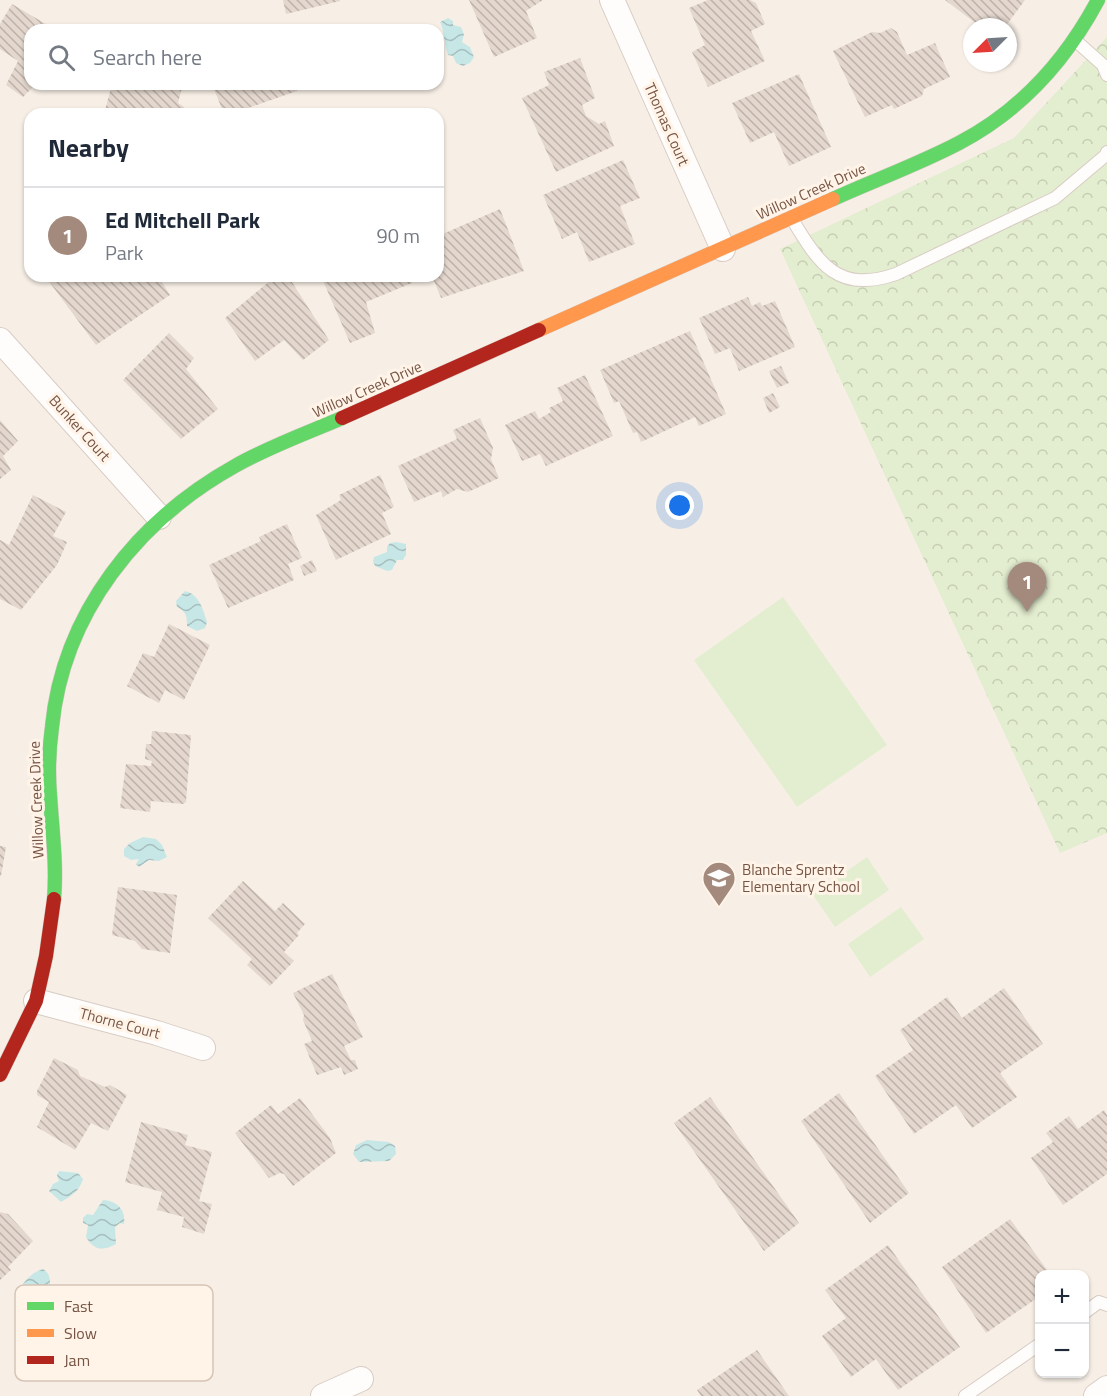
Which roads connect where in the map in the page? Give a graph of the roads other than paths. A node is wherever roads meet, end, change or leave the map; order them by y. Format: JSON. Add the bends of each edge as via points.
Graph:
{"nodes":[{"id":1,"x":612,"y":0,"type":"edge"},
{"id":2,"x":1098,"y":0,"type":"edge"},
{"id":3,"x":1074,"y":40,"type":"junction"},
{"id":4,"x":1107,"y":75,"type":"edge"},
{"id":5,"x":1107,"y":152,"type":"edge"},
{"id":6,"x":792,"y":218,"type":"junction"},
{"id":7,"x":723,"y":249,"type":"junction"},
{"id":8,"x":0,"y":339,"type":"edge"},
{"id":9,"x":159,"y":517,"type":"junction"},
{"id":10,"x":36,"y":1001,"type":"junction"},
{"id":11,"x":203,"y":1048,"type":"dead end"},
{"id":12,"x":0,"y":1075,"type":"edge"},
{"id":13,"x":1107,"y":1305,"type":"edge"},
{"id":14,"x":1089,"y":1310,"type":"edge"},
{"id":15,"x":1035,"y":1347,"type":"edge"},
{"id":16,"x":361,"y":1379,"type":"dead end"},
{"id":17,"x":1107,"y":1388,"type":"edge"},
{"id":18,"x":323,"y":1396,"type":"edge"},
{"id":19,"x":965,"y":1396,"type":"edge"},
{"id":20,"x":1096,"y":1396,"type":"edge"}],
"edges":[{"from":1,"to":7,"type":"street","name":"Thomas Court"},
{"from":2,"to":3,"type":"street","name":"Willow Creek Drive"},
{"from":3,"to":4,"type":"lane","via":[[1103,66]]},
{"from":3,"to":6,"type":"street","name":"Willow Creek Drive","via":[[1034,89],[979,132]]},
{"from":5,"to":6,"type":"lane","via":[[1055,198],[875,281],[852,280],[828,270]]},
{"from":6,"to":7,"type":"street","name":"Willow Creek Drive"},
{"from":7,"to":9,"type":"street","name":"Willow Creek Drive","via":[[236,465]]},
{"from":8,"to":9,"type":"street","name":"Bunker Court"},
{"from":9,"to":10,"type":"street","name":"Willow Creek Drive","via":[[120,559],[93,598],[73,639],[59,684],[49,776],[55,865],[53,910]]},
{"from":10,"to":11,"type":"street","name":"Thorne Court"},
{"from":10,"to":12,"type":"street","name":"Willow Creek Drive"},
{"from":13,"to":14,"type":"lane","via":[[1100,1302]]},
{"from":15,"to":19,"type":"lane"},
{"from":16,"to":18,"type":"street"},
{"from":17,"to":20,"type":"street"}]}
